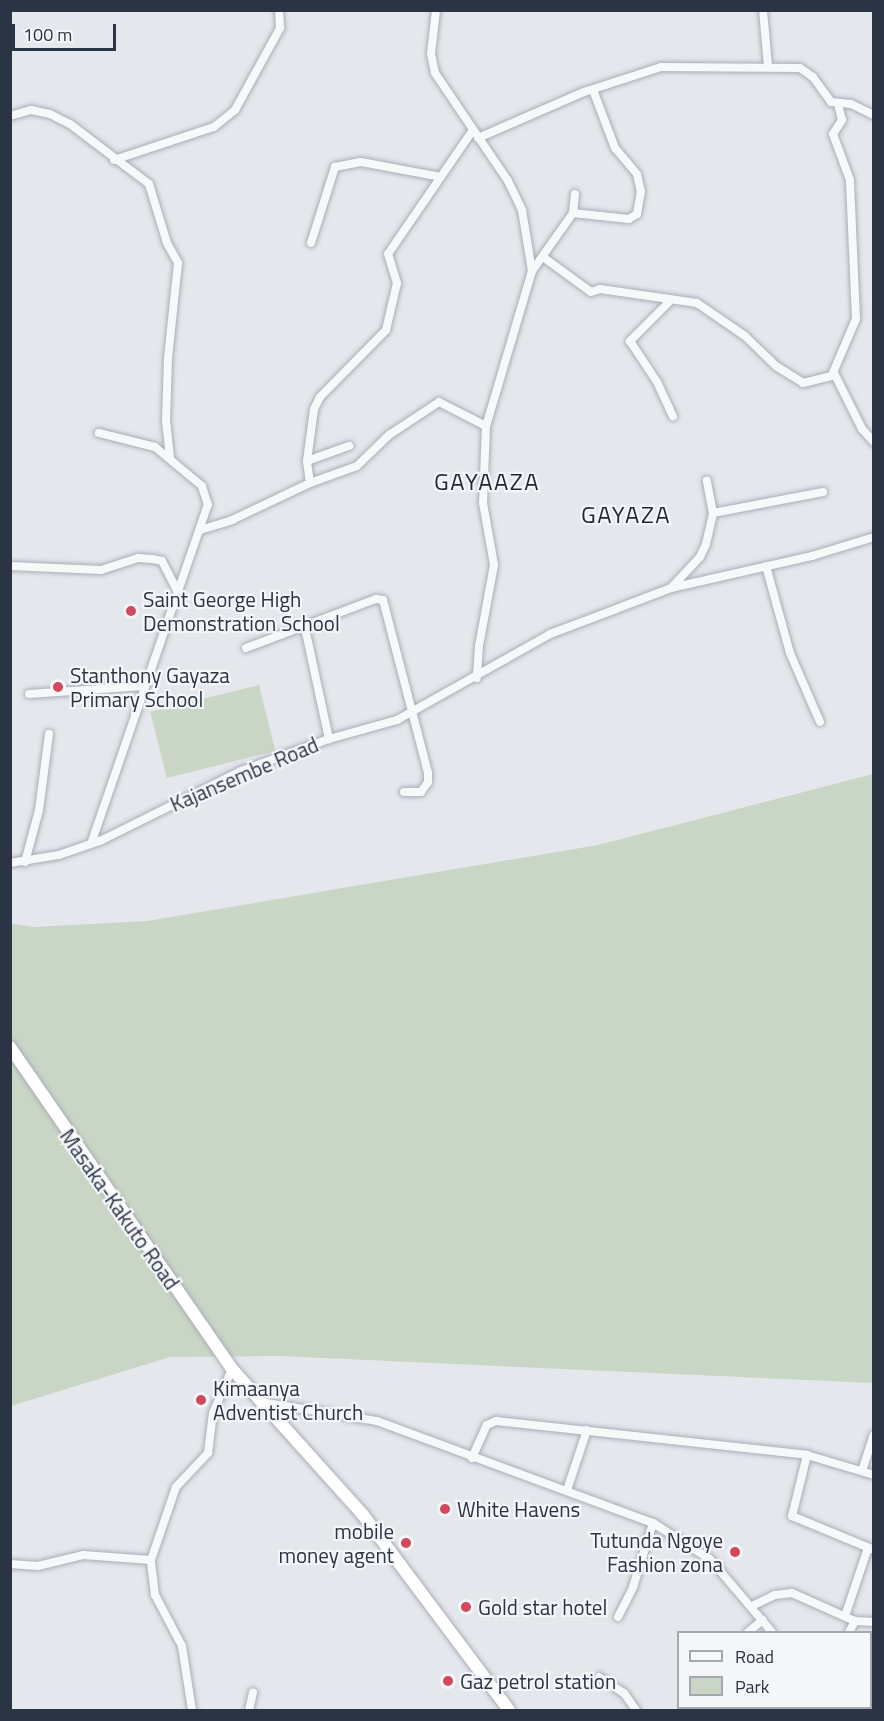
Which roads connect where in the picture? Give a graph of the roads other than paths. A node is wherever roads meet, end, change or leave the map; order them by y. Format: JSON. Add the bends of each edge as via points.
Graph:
{"nodes":[{"id":1,"x":279,"y":10,"type":"edge"},
{"id":2,"x":436,"y":10,"type":"edge"},
{"id":3,"x":763,"y":10,"type":"edge"},
{"id":4,"x":768,"y":66,"type":"junction"},
{"id":5,"x":593,"y":90,"type":"junction"},
{"id":6,"x":838,"y":104,"type":"junction"},
{"id":7,"x":873,"y":115,"type":"edge"},
{"id":8,"x":10,"y":116,"type":"edge"},
{"id":9,"x":475,"y":134,"type":"junction"},
{"id":10,"x":113,"y":160,"type":"junction"},
{"id":11,"x":441,"y":177,"type":"junction"},
{"id":12,"x":575,"y":194,"type":"dead end"},
{"id":13,"x":573,"y":213,"type":"junction"},
{"id":14,"x":311,"y":243,"type":"dead end"},
{"id":15,"x":543,"y":257,"type":"junction"},
{"id":16,"x":532,"y":271,"type":"junction"},
{"id":17,"x":670,"y":301,"type":"junction"},
{"id":18,"x":832,"y":375,"type":"junction"},
{"id":19,"x":673,"y":417,"type":"dead end"},
{"id":20,"x":486,"y":426,"type":"junction"},
{"id":21,"x":99,"y":434,"type":"dead end"},
{"id":22,"x":873,"y":442,"type":"edge"},
{"id":23,"x":348,"y":446,"type":"dead end"},
{"id":24,"x":170,"y":457,"type":"junction"},
{"id":25,"x":307,"y":461,"type":"junction"},
{"id":26,"x":707,"y":481,"type":"dead end"},
{"id":27,"x":310,"y":483,"type":"junction"},
{"id":28,"x":823,"y":492,"type":"dead end"},
{"id":29,"x":713,"y":513,"type":"junction"},
{"id":30,"x":200,"y":530,"type":"junction"},
{"id":31,"x":873,"y":537,"type":"edge"},
{"id":32,"x":10,"y":566,"type":"edge"},
{"id":33,"x":765,"y":566,"type":"junction"},
{"id":34,"x":671,"y":588,"type":"junction"},
{"id":35,"x":179,"y":595,"type":"junction"},
{"id":36,"x":305,"y":628,"type":"junction"},
{"id":37,"x":246,"y":648,"type":"dead end"},
{"id":38,"x":477,"y":678,"type":"junction"},
{"id":39,"x":144,"y":686,"type":"junction"},
{"id":40,"x":29,"y":694,"type":"dead end"},
{"id":41,"x":413,"y":712,"type":"junction"},
{"id":42,"x":820,"y":722,"type":"dead end"},
{"id":43,"x":49,"y":734,"type":"dead end"},
{"id":44,"x":329,"y":739,"type":"junction"},
{"id":45,"x":404,"y":792,"type":"dead end"},
{"id":46,"x":91,"y":844,"type":"junction"},
{"id":47,"x":25,"y":862,"type":"junction"},
{"id":48,"x":10,"y":864,"type":"edge"},
{"id":49,"x":10,"y":1047,"type":"edge"},
{"id":50,"x":232,"y":1369,"type":"junction"},
{"id":51,"x":267,"y":1403,"type":"junction"},
{"id":52,"x":587,"y":1430,"type":"junction"},
{"id":53,"x":873,"y":1436,"type":"edge"},
{"id":54,"x":807,"y":1455,"type":"junction"},
{"id":55,"x":472,"y":1458,"type":"junction"},
{"id":56,"x":862,"y":1471,"type":"junction"},
{"id":57,"x":873,"y":1476,"type":"edge"},
{"id":58,"x":567,"y":1490,"type":"junction"},
{"id":59,"x":653,"y":1523,"type":"junction"},
{"id":60,"x":871,"y":1552,"type":"edge"},
{"id":61,"x":151,"y":1560,"type":"junction"},
{"id":62,"x":10,"y":1564,"type":"edge"},
{"id":63,"x":752,"y":1606,"type":"junction"},
{"id":64,"x":845,"y":1616,"type":"junction"},
{"id":65,"x":618,"y":1617,"type":"dead end"},
{"id":66,"x":763,"y":1620,"type":"junction"},
{"id":67,"x":855,"y":1621,"type":"junction"},
{"id":68,"x":873,"y":1622,"type":"edge"},
{"id":69,"x":749,"y":1631,"type":"edge"},
{"id":70,"x":771,"y":1631,"type":"edge"},
{"id":71,"x":850,"y":1631,"type":"edge"},
{"id":72,"x":599,"y":1677,"type":"dead end"},
{"id":73,"x":253,"y":1692,"type":"dead end"},
{"id":74,"x":505,"y":1709,"type":"edge"},
{"id":75,"x":192,"y":1710,"type":"edge"},
{"id":76,"x":249,"y":1710,"type":"edge"},
{"id":77,"x":636,"y":1710,"type":"edge"}],
"edges":[{"from":1,"to":10,"type":"street","via":[[280,28],[245,96],[230,115],[214,127]]},
{"from":2,"to":9,"type":"street","via":[[431,54],[435,73]]},
{"from":3,"to":4,"type":"street"},
{"from":4,"to":5,"type":"street","via":[[661,67]]},
{"from":4,"to":6,"type":"street","via":[[805,71],[831,102]]},
{"from":5,"to":9,"type":"street"},
{"from":5,"to":13,"type":"street","via":[[612,142],[637,174],[641,192],[638,210],[628,219]]},
{"from":6,"to":7,"type":"street","via":[[851,104]]},
{"from":6,"to":18,"type":"street","via":[[842,120],[832,134],[850,180],[856,319]]},
{"from":8,"to":10,"type":"street","via":[[31,110],[50,114],[70,124]]},
{"from":9,"to":11,"type":"street"},
{"from":9,"to":16,"type":"street","via":[[522,210]]},
{"from":10,"to":24,"type":"street","via":[[146,178],[167,243],[178,263],[168,358],[166,420]]},
{"from":11,"to":14,"type":"street","via":[[361,162],[335,167]]},
{"from":11,"to":25,"type":"street","via":[[388,254],[397,282],[387,330],[320,397],[314,409]]},
{"from":12,"to":13,"type":"street"},
{"from":13,"to":15,"type":"street"},
{"from":15,"to":16,"type":"street"},
{"from":15,"to":17,"type":"street","via":[[591,292],[600,289]]},
{"from":16,"to":20,"type":"street"},
{"from":17,"to":18,"type":"street","via":[[697,303],[803,383]]},
{"from":17,"to":19,"type":"street","via":[[630,340],[657,382]]},
{"from":18,"to":22,"type":"street","via":[[840,378],[862,429]]},
{"from":20,"to":27,"type":"street","via":[[439,402],[389,435],[357,466]]},
{"from":20,"to":38,"type":"street","via":[[483,503],[494,565],[478,646]]},
{"from":21,"to":24,"type":"street","via":[[141,441]]},
{"from":23,"to":25,"type":"street"},
{"from":24,"to":30,"type":"street","via":[[207,494],[208,505]]},
{"from":25,"to":27,"type":"street"},
{"from":26,"to":29,"type":"street"},
{"from":27,"to":30,"type":"street","via":[[232,520]]},
{"from":28,"to":29,"type":"street"},
{"from":29,"to":34,"type":"street","via":[[700,557]]},
{"from":30,"to":35,"type":"street"},
{"from":31,"to":33,"type":"street","name":"Kajansembe Road"},
{"from":32,"to":35,"type":"street","via":[[100,570],[138,558],[152,559],[162,561]]},
{"from":33,"to":34,"type":"street","name":"Kajansembe Road"},
{"from":33,"to":42,"type":"street","via":[[790,653]]},
{"from":34,"to":38,"type":"street","name":"Kajansembe Road","via":[[550,634]]},
{"from":35,"to":39,"type":"street"},
{"from":36,"to":37,"type":"street"},
{"from":36,"to":41,"type":"street","via":[[376,598],[383,600]]},
{"from":36,"to":44,"type":"street"},
{"from":38,"to":41,"type":"street","name":"Kajansembe Road"},
{"from":39,"to":40,"type":"street"},
{"from":39,"to":46,"type":"street"},
{"from":41,"to":44,"type":"street","name":"Kajansembe Road"},
{"from":41,"to":45,"type":"street","via":[[422,737],[428,782],[421,792]]},
{"from":43,"to":47,"type":"street","via":[[39,810]]},
{"from":44,"to":46,"type":"street","name":"Kajansembe Road","via":[[209,784]]},
{"from":46,"to":47,"type":"street","name":"Kajansembe Road"},
{"from":47,"to":48,"type":"street","name":"Kajansembe Road"},
{"from":49,"to":50,"type":"highway","name":"Masaka-Kakuto Road"},
{"from":50,"to":51,"type":"highway","name":"Masaka-Kakuto Road"},
{"from":50,"to":61,"type":"street","via":[[213,1413],[208,1453],[176,1486]]},
{"from":51,"to":55,"type":"street","via":[[377,1421]]},
{"from":51,"to":74,"type":"highway","name":"Masaka-Kakuto Road","via":[[363,1515]]},
{"from":52,"to":54,"type":"street"},
{"from":52,"to":55,"type":"street","via":[[496,1421],[485,1429]]},
{"from":52,"to":58,"type":"street"},
{"from":53,"to":56,"type":"street"},
{"from":54,"to":56,"type":"street"},
{"from":54,"to":60,"type":"street","via":[[792,1516]]},
{"from":55,"to":58,"type":"street"},
{"from":56,"to":57,"type":"street"},
{"from":58,"to":59,"type":"street"},
{"from":59,"to":63,"type":"street","via":[[696,1547]]},
{"from":59,"to":65,"type":"street","via":[[633,1587]]},
{"from":60,"to":64,"type":"street"},
{"from":61,"to":62,"type":"street","via":[[83,1555],[38,1566]]},
{"from":61,"to":75,"type":"street","via":[[155,1595],[182,1646]]},
{"from":63,"to":64,"type":"street","via":[[775,1595],[792,1593]]},
{"from":63,"to":66,"type":"street"},
{"from":64,"to":67,"type":"street"},
{"from":66,"to":69,"type":"street"},
{"from":66,"to":70,"type":"street"},
{"from":67,"to":68,"type":"street"},
{"from":67,"to":71,"type":"street"},
{"from":72,"to":77,"type":"street","via":[[624,1693]]},
{"from":73,"to":76,"type":"street"}]}
